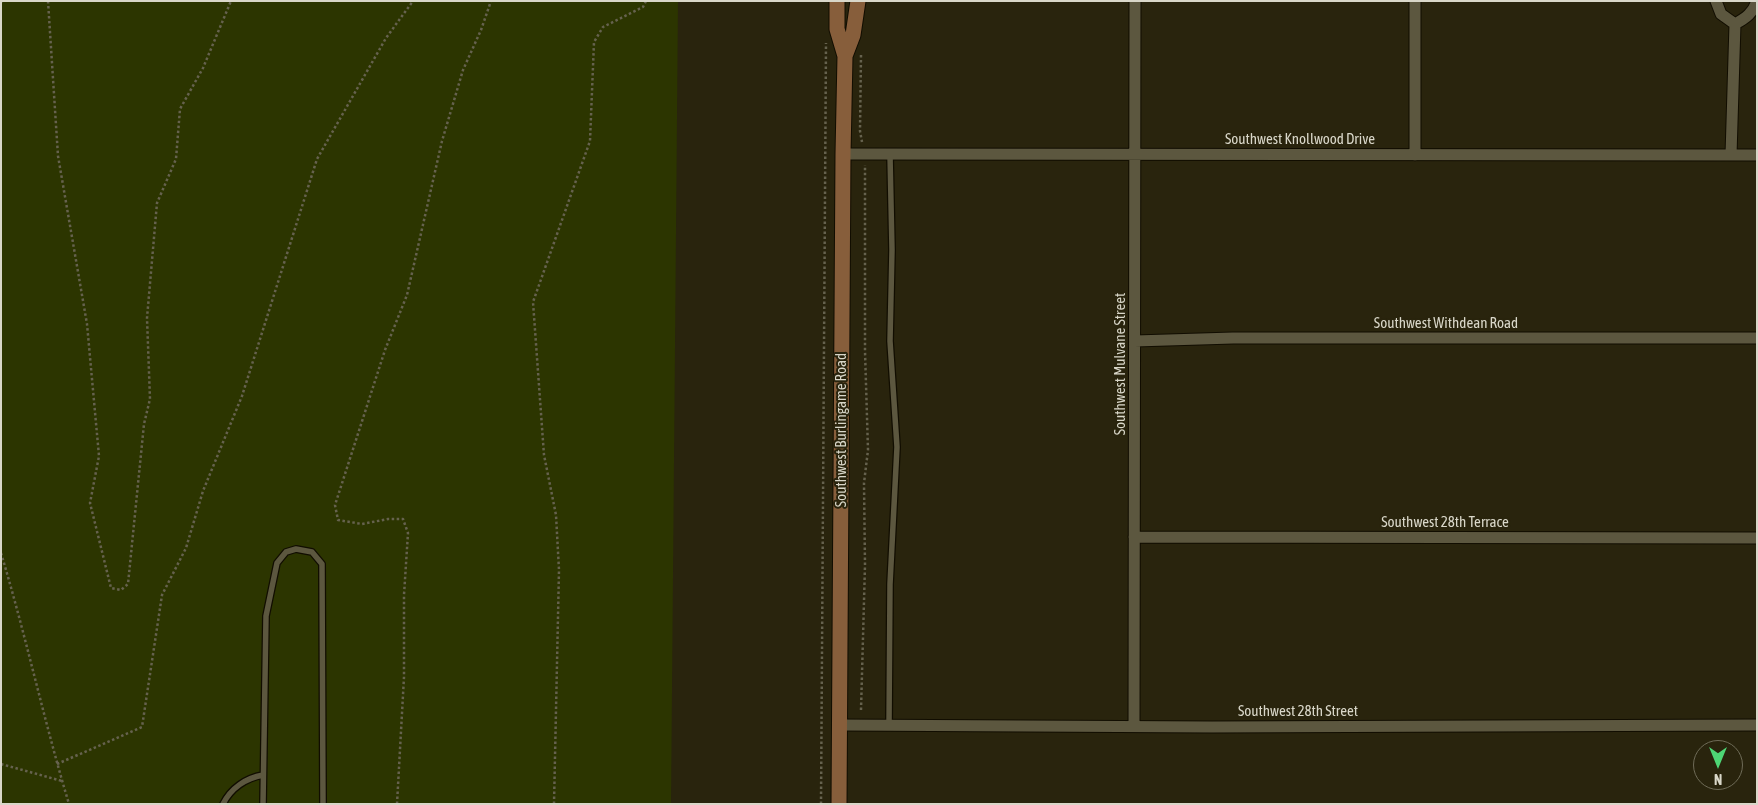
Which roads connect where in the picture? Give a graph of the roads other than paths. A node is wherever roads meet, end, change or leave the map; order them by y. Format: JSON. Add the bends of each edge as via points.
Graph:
{"nodes":[{"id":1,"x":837,"y":1,"type":"edge"},
{"id":2,"x":858,"y":1,"type":"edge"},
{"id":3,"x":1135,"y":1,"type":"edge"},
{"id":4,"x":1415,"y":1,"type":"edge"},
{"id":5,"x":1716,"y":1,"type":"edge"},
{"id":6,"x":1757,"y":1,"type":"edge"},
{"id":7,"x":1736,"y":24,"type":"junction"},
{"id":8,"x":845,"y":56,"type":"junction"},
{"id":9,"x":843,"y":154,"type":"junction"},
{"id":10,"x":1134,"y":154,"type":"junction"},
{"id":11,"x":890,"y":155,"type":"junction"},
{"id":12,"x":1415,"y":155,"type":"junction"},
{"id":13,"x":1731,"y":155,"type":"junction"},
{"id":14,"x":1757,"y":155,"type":"edge"},
{"id":15,"x":1757,"y":338,"type":"edge"},
{"id":16,"x":1134,"y":341,"type":"junction"},
{"id":17,"x":1134,"y":537,"type":"junction"},
{"id":18,"x":1757,"y":538,"type":"edge"},
{"id":19,"x":840,"y":725,"type":"junction"},
{"id":20,"x":889,"y":725,"type":"junction"},
{"id":21,"x":1757,"y":725,"type":"edge"},
{"id":22,"x":1134,"y":726,"type":"junction"},
{"id":23,"x":263,"y":775,"type":"junction"},
{"id":24,"x":223,"y":804,"type":"edge"},
{"id":25,"x":263,"y":804,"type":"edge"},
{"id":26,"x":323,"y":804,"type":"edge"},
{"id":27,"x":839,"y":804,"type":"edge"}],
"edges":[{"from":1,"to":8,"type":"main road","name":"Southwest Burlingame Road","via":[[837,29]]},
{"from":2,"to":8,"type":"main road","name":"Southwest Burlingame Road","via":[[854,35]]},
{"from":3,"to":10,"type":"street","name":"Southwest Mulvane Street"},
{"from":4,"to":12,"type":"street"},
{"from":5,"to":7,"type":"street","via":[[1721,14]]},
{"from":6,"to":7,"type":"street","via":[[1748,17]]},
{"from":7,"to":13,"type":"street"},
{"from":8,"to":9,"type":"main road","name":"Southwest Burlingame Road"},
{"from":9,"to":11,"type":"street","name":"Southwest Knollwood Drive"},
{"from":9,"to":19,"type":"main road","name":"Southwest Burlingame Road"},
{"from":10,"to":11,"type":"street","name":"Southwest Knollwood Drive"},
{"from":10,"to":12,"type":"street","name":"Southwest Knollwood Drive"},
{"from":10,"to":16,"type":"street","name":"Southwest Mulvane Street"},
{"from":11,"to":20,"type":"lane","via":[[890,341],[897,446],[890,584]]},
{"from":12,"to":13,"type":"street","name":"Southwest Knollwood Drive"},
{"from":13,"to":14,"type":"street","name":"Southwest Knollwood Drive"},
{"from":15,"to":16,"type":"street","name":"Southwest Withdean Road","via":[[1233,338]]},
{"from":16,"to":17,"type":"street","name":"Southwest Mulvane Street"},
{"from":17,"to":18,"type":"street","name":"Southwest 28th Terrace"},
{"from":17,"to":22,"type":"street","name":"Southwest Mulvane Street"},
{"from":19,"to":20,"type":"street","name":"Southwest 28th Street"},
{"from":19,"to":27,"type":"main road","name":"Southwest Burlingame Road"},
{"from":20,"to":22,"type":"street","name":"Southwest 28th Street"},
{"from":21,"to":22,"type":"street","name":"Southwest 28th Street"},
{"from":23,"to":24,"type":"lane","via":[[244,781]]},
{"from":23,"to":25,"type":"lane"},
{"from":23,"to":26,"type":"lane","via":[[266,616],[277,563],[286,552],[296,549],[312,552],[322,564]]}]}
